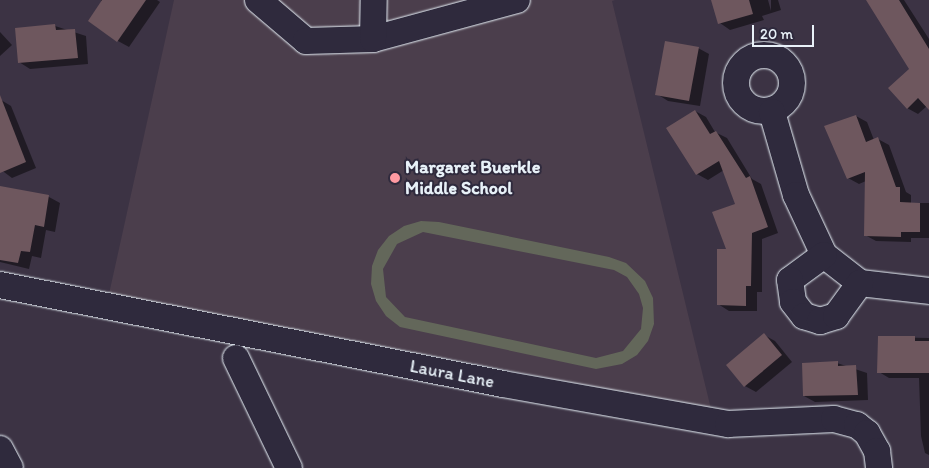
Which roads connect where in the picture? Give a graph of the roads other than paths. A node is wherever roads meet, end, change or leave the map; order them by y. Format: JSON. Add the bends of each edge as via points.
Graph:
{"nodes":[{"id":1,"x":258,"y":0,"type":"edge"},
{"id":2,"x":374,"y":0,"type":"edge"},
{"id":3,"x":516,"y":0,"type":"edge"},
{"id":4,"x":373,"y":39,"type":"junction"},
{"id":5,"x":772,"y":112,"type":"dead end"},
{"id":6,"x":824,"y":255,"type":"junction"},
{"id":7,"x":860,"y":282,"type":"junction"},
{"id":8,"x":0,"y":285,"type":"edge"},
{"id":9,"x":929,"y":291,"type":"edge"},
{"id":10,"x":236,"y":358,"type":"dead end"},
{"id":11,"x":0,"y":449,"type":"edge"},
{"id":12,"x":10,"y":468,"type":"edge"},
{"id":13,"x":289,"y":468,"type":"edge"},
{"id":14,"x":879,"y":468,"type":"edge"}],
"edges":[{"from":1,"to":4,"type":"street","via":[[306,41]]},
{"from":2,"to":4,"type":"street"},
{"from":3,"to":4,"type":"street"},
{"from":5,"to":6,"type":"street","via":[[796,195]]},
{"from":6,"to":7,"type":"street"},
{"from":6,"to":7,"type":"street","via":[[790,280],[793,302],[804,316],[820,321],[836,316]]},
{"from":7,"to":9,"type":"street"},
{"from":8,"to":14,"type":"street","name":"Laura Lane","via":[[503,384],[728,424],[834,419],[857,425],[867,433],[877,450]]},
{"from":10,"to":13,"type":"street"},
{"from":11,"to":12,"type":"street"}]}
